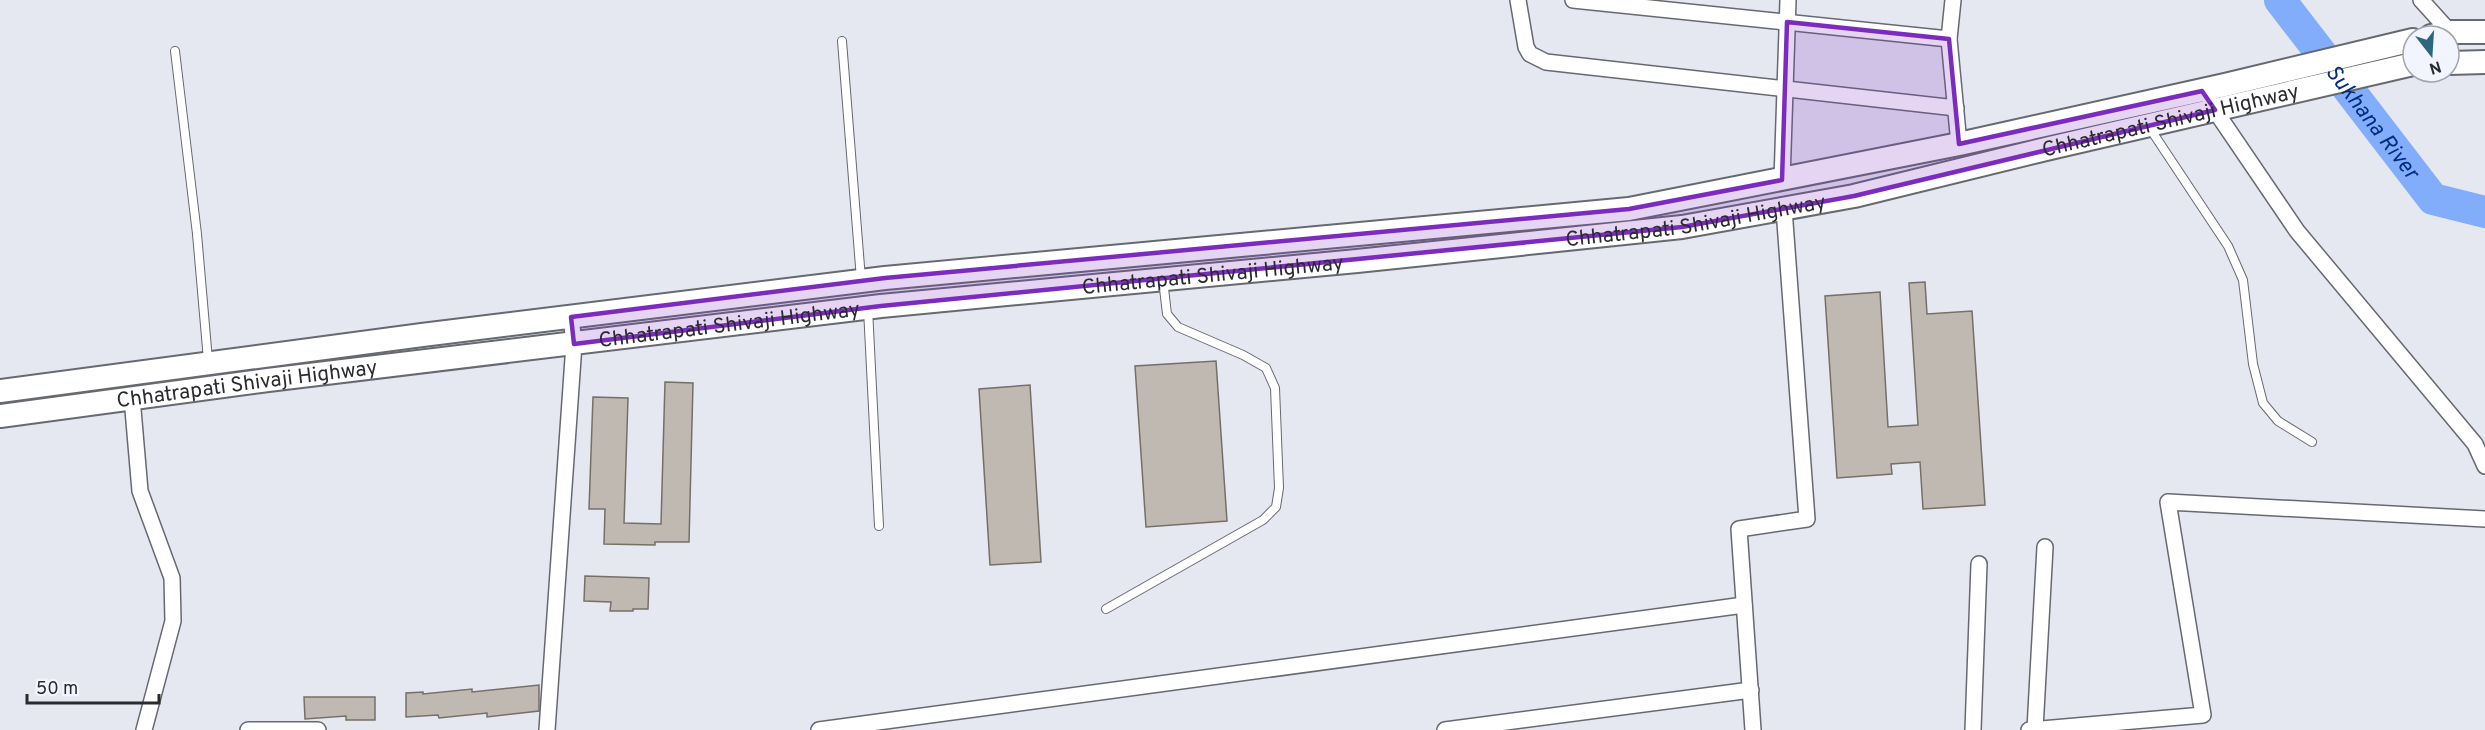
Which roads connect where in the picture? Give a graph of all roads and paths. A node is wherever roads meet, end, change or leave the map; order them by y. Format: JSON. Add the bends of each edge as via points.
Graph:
{"nodes":[{"id":1,"x":1518,"y":0,"type":"edge"},
{"id":2,"x":1574,"y":0,"type":"edge"},
{"id":3,"x":1788,"y":0,"type":"edge"},
{"id":4,"x":1953,"y":0,"type":"edge"},
{"id":5,"x":2421,"y":0,"type":"edge"},
{"id":6,"x":1787,"y":22,"type":"junction"},
{"id":7,"x":2434,"y":24,"type":"edge"},
{"id":8,"x":2485,"y":32,"type":"edge"},
{"id":9,"x":2461,"y":33,"type":"edge"},
{"id":10,"x":1949,"y":39,"type":"junction"},
{"id":11,"x":842,"y":41,"type":"dead end"},
{"id":12,"x":2401,"y":43,"type":"edge"},
{"id":13,"x":175,"y":51,"type":"dead end"},
{"id":14,"x":2485,"y":62,"type":"edge"},
{"id":15,"x":2461,"y":63,"type":"edge"},
{"id":16,"x":2401,"y":67,"type":"edge"},
{"id":17,"x":1785,"y":90,"type":"junction"},
{"id":18,"x":2202,"y":91,"type":"junction"},
{"id":19,"x":1956,"y":108,"type":"junction"},
{"id":20,"x":2226,"y":108,"type":"junction"},
{"id":21,"x":2148,"y":125,"type":"junction"},
{"id":22,"x":1959,"y":144,"type":"junction"},
{"id":23,"x":1782,"y":180,"type":"junction"},
{"id":24,"x":1784,"y":209,"type":"junction"},
{"id":25,"x":1162,"y":279,"type":"junction"},
{"id":26,"x":861,"y":281,"type":"junction"},
{"id":27,"x":868,"y":307,"type":"junction"},
{"id":28,"x":572,"y":317,"type":"junction"},
{"id":29,"x":574,"y":344,"type":"junction"},
{"id":30,"x":209,"y":363,"type":"junction"},
{"id":31,"x":0,"y":391,"type":"edge"},
{"id":32,"x":132,"y":399,"type":"junction"},
{"id":33,"x":0,"y":416,"type":"edge"},
{"id":34,"x":2312,"y":442,"type":"dead end"},
{"id":35,"x":2485,"y":466,"type":"edge"},
{"id":36,"x":2485,"y":519,"type":"edge"},
{"id":37,"x":879,"y":526,"type":"dead end"},
{"id":38,"x":2045,"y":547,"type":"dead end"},
{"id":39,"x":1979,"y":564,"type":"dead end"},
{"id":40,"x":1744,"y":604,"type":"junction"},
{"id":41,"x":1106,"y":609,"type":"dead end"},
{"id":42,"x":1751,"y":690,"type":"junction"},
{"id":43,"x":2203,"y":723,"type":"edge"},
{"id":44,"x":2036,"y":729,"type":"edge"},
{"id":45,"x":144,"y":730,"type":"edge"},
{"id":46,"x":248,"y":730,"type":"edge"},
{"id":47,"x":304,"y":730,"type":"edge"},
{"id":48,"x":318,"y":730,"type":"edge"},
{"id":49,"x":547,"y":730,"type":"edge"},
{"id":50,"x":819,"y":730,"type":"edge"},
{"id":51,"x":1445,"y":730,"type":"edge"},
{"id":52,"x":1754,"y":730,"type":"edge"},
{"id":53,"x":1973,"y":730,"type":"edge"},
{"id":54,"x":2029,"y":730,"type":"edge"}],
"edges":[{"from":1,"to":17,"type":"street","via":[[1526,47],[1530,54],[1546,62]]},
{"from":2,"to":6,"type":"street"},
{"from":3,"to":6,"type":"street"},
{"from":4,"to":10,"type":"street"},
{"from":5,"to":7,"type":"street"},
{"from":6,"to":10,"type":"street"},
{"from":6,"to":17,"type":"street"},
{"from":8,"to":9,"type":"main road"},
{"from":10,"to":19,"type":"street"},
{"from":11,"to":26,"type":"lane"},
{"from":12,"to":18,"type":"main road","name":"Chhatrapati Shivaji Highway"},
{"from":13,"to":30,"type":"lane"},
{"from":14,"to":15,"type":"main road"},
{"from":16,"to":20,"type":"main road","name":"Chhatrapati Shivaji Highway"},
{"from":17,"to":19,"type":"street"},
{"from":17,"to":23,"type":"street"},
{"from":18,"to":20,"type":"street"},
{"from":18,"to":22,"type":"main road","name":"Chhatrapati Shivaji Highway"},
{"from":19,"to":22,"type":"street"},
{"from":20,"to":21,"type":"main road","name":"Chhatrapati Shivaji Highway"},
{"from":20,"to":35,"type":"street","via":[[2297,231],[2475,444]]},
{"from":21,"to":24,"type":"main road","name":"Chhatrapati Shivaji Highway","via":[[1854,196]]},
{"from":21,"to":34,"type":"lane","via":[[2228,246],[2243,280],[2253,364],[2263,403],[2278,421]]},
{"from":22,"to":23,"type":"main road","name":"Chhatrapati Shivaji Highway"},
{"from":23,"to":26,"type":"main road","name":"Chhatrapati Shivaji Highway","via":[[1629,209]]},
{"from":24,"to":25,"type":"main road","name":"Chhatrapati Shivaji Highway","via":[[1682,227]]},
{"from":24,"to":40,"type":"street","via":[[1807,519],[1739,528]]},
{"from":25,"to":27,"type":"main road","name":"Chhatrapati Shivaji Highway"},
{"from":25,"to":41,"type":"lane","via":[[1167,314],[1178,327],[1266,368],[1275,388],[1279,488],[1276,507],[1263,520]]},
{"from":26,"to":28,"type":"main road","name":"Chhatrapati Shivaji Highway"},
{"from":27,"to":29,"type":"main road","name":"Chhatrapati Shivaji Highway"},
{"from":27,"to":37,"type":"lane"},
{"from":28,"to":29,"type":"street"},
{"from":28,"to":30,"type":"main road","name":"Chhatrapati Shivaji Highway"},
{"from":29,"to":32,"type":"main road","name":"Chhatrapati Shivaji Highway"},
{"from":29,"to":49,"type":"street"},
{"from":30,"to":31,"type":"main road","name":"Chhatrapati Shivaji Highway"},
{"from":32,"to":33,"type":"main road","name":"Chhatrapati Shivaji Highway"},
{"from":32,"to":45,"type":"street","via":[[141,491],[172,578],[173,621]]},
{"from":36,"to":43,"type":"street","via":[[2168,502]]},
{"from":38,"to":44,"type":"street"},
{"from":39,"to":53,"type":"street"},
{"from":40,"to":42,"type":"street"},
{"from":40,"to":50,"type":"street"},
{"from":42,"to":51,"type":"street"},
{"from":42,"to":52,"type":"street"},
{"from":43,"to":44,"type":"street"},
{"from":44,"to":54,"type":"street"},
{"from":46,"to":47,"type":"street"},
{"from":47,"to":48,"type":"street"}]}
